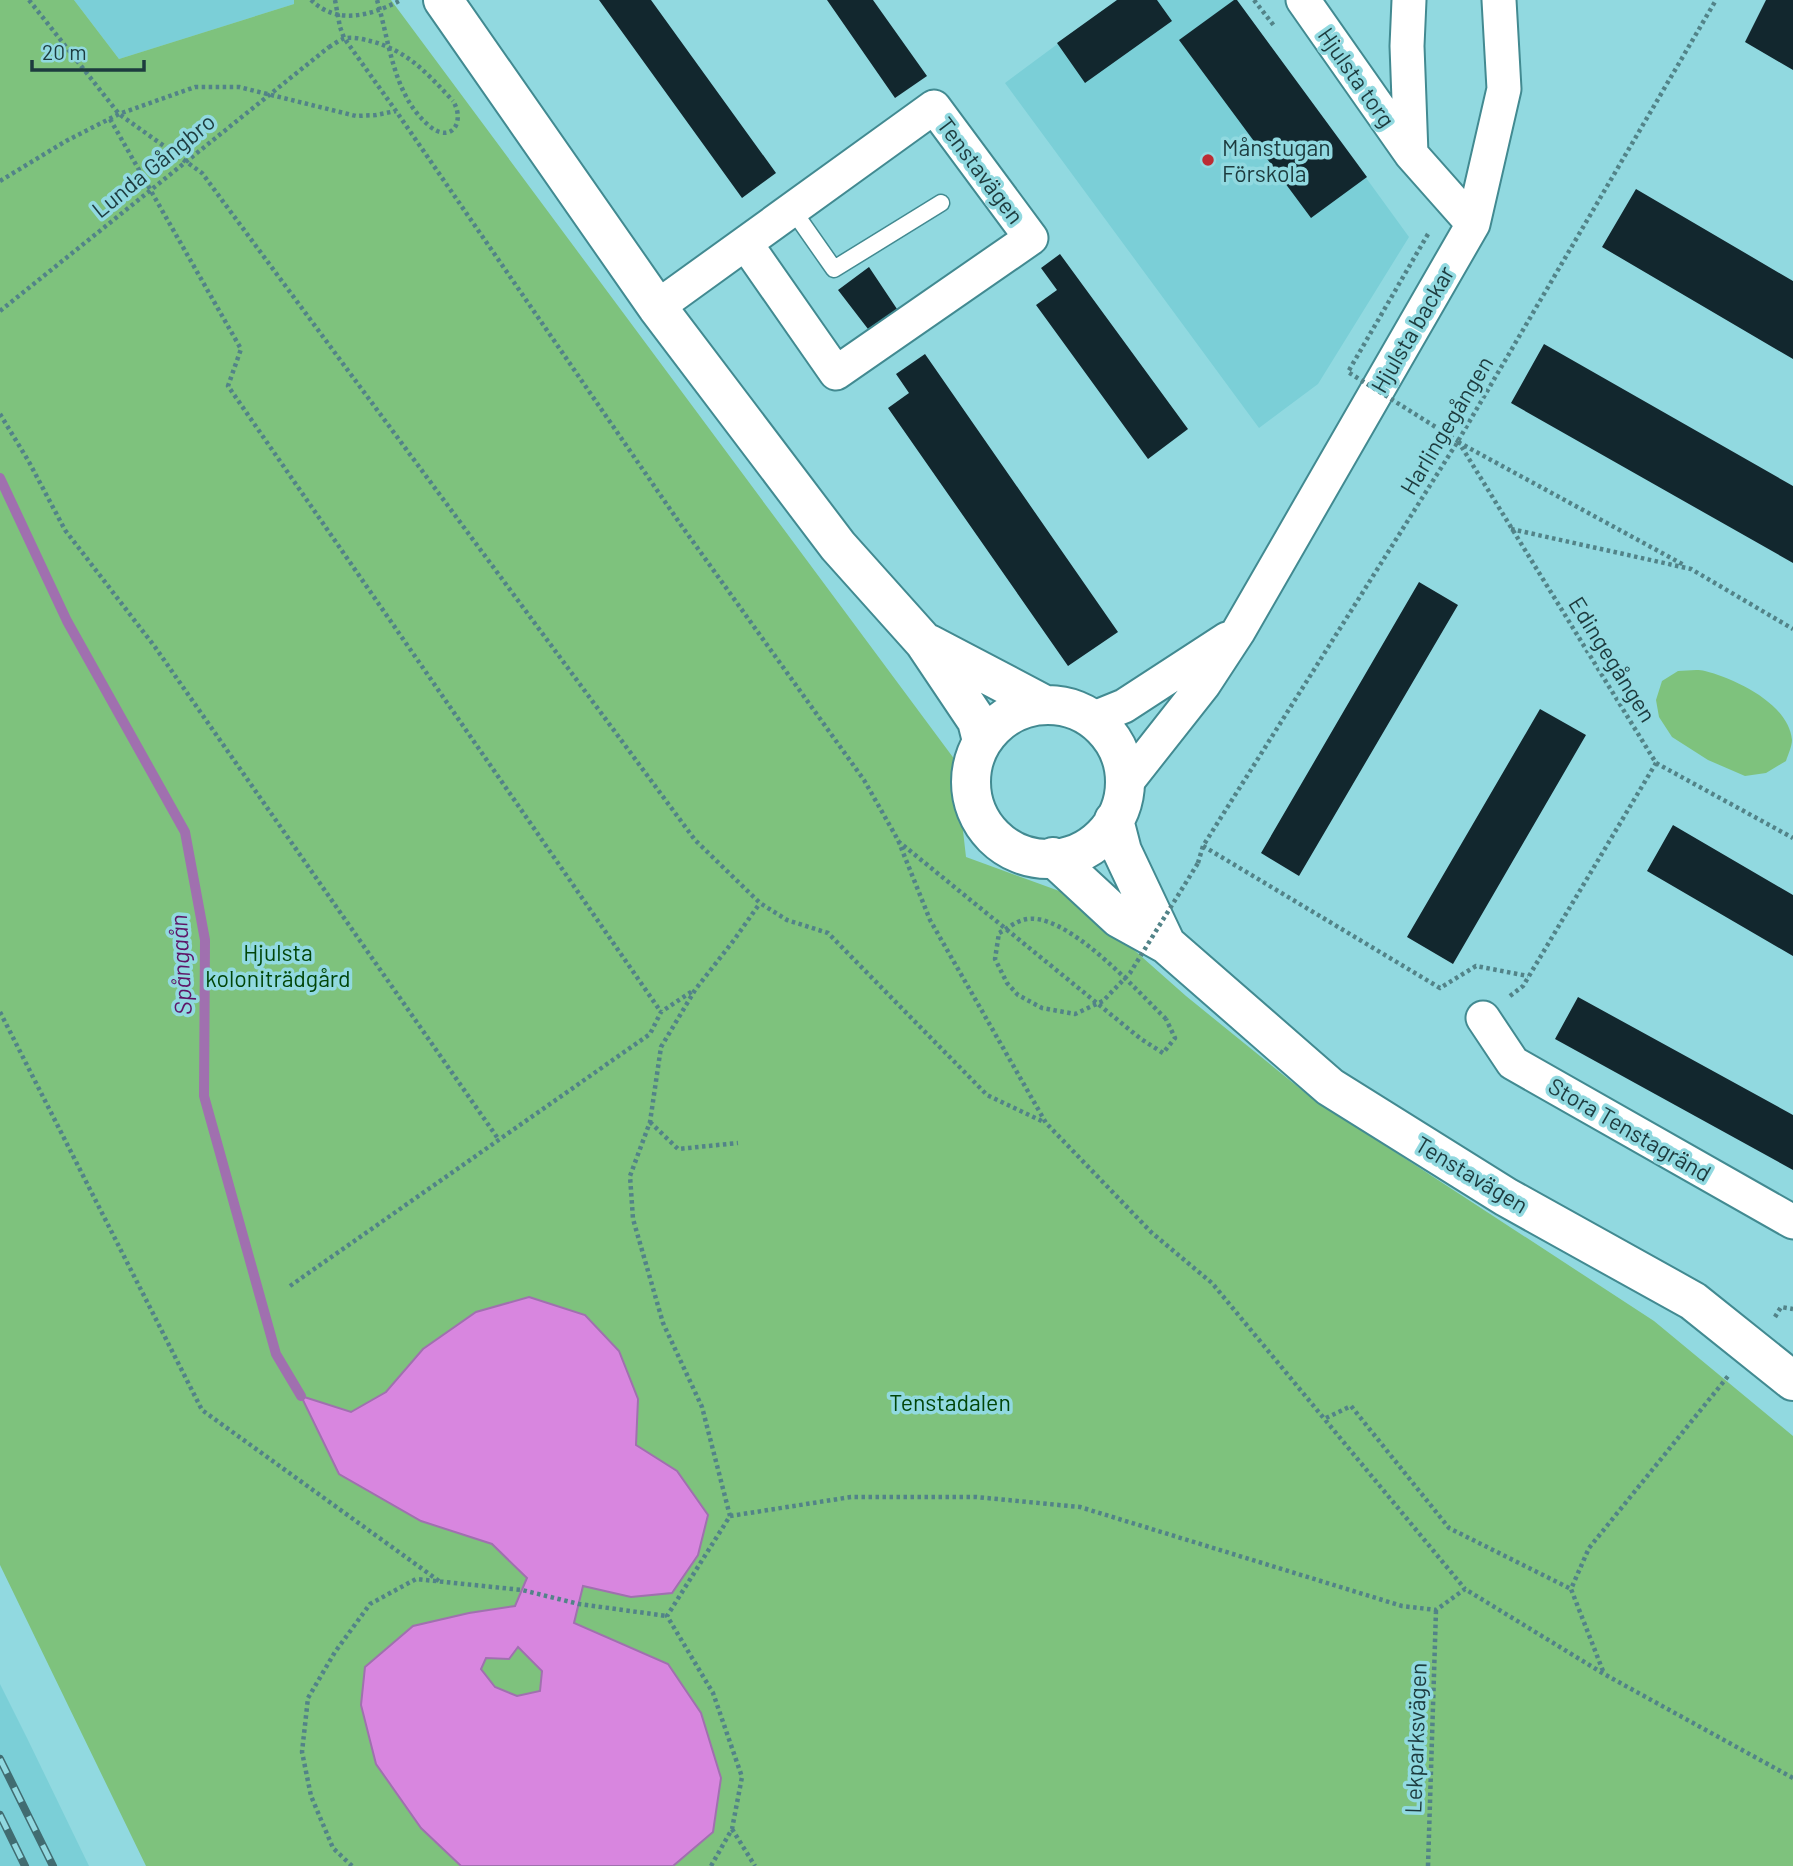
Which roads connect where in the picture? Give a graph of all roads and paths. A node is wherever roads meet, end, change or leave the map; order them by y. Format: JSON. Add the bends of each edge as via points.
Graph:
{"nodes":[{"id":1,"x":29,"y":0,"type":"edge"},
{"id":2,"x":311,"y":0,"type":"edge"},
{"id":3,"x":335,"y":0,"type":"edge"},
{"id":4,"x":377,"y":0,"type":"edge"},
{"id":5,"x":401,"y":0,"type":"edge"},
{"id":6,"x":443,"y":0,"type":"edge"},
{"id":7,"x":1303,"y":0,"type":"edge"},
{"id":8,"x":1409,"y":0,"type":"edge"},
{"id":9,"x":1499,"y":0,"type":"edge"},
{"id":10,"x":1716,"y":0,"type":"edge"},
{"id":11,"x":344,"y":38,"type":"junction"},
{"id":12,"x":396,"y":111,"type":"junction"},
{"id":13,"x":120,"y":114,"type":"junction"},
{"id":14,"x":110,"y":119,"type":"junction"},
{"id":15,"x":1411,"y":154,"type":"junction"},
{"id":16,"x":0,"y":181,"type":"edge"},
{"id":17,"x":940,"y":203,"type":"dead end"},
{"id":18,"x":792,"y":209,"type":"junction"},
{"id":19,"x":1473,"y":223,"type":"junction"},
{"id":20,"x":1428,"y":234,"type":"dead end"},
{"id":21,"x":746,"y":244,"type":"junction"},
{"id":22,"x":657,"y":307,"type":"junction"},
{"id":23,"x":0,"y":311,"type":"edge"},
{"id":24,"x":0,"y":414,"type":"edge"},
{"id":25,"x":1458,"y":441,"type":"junction"},
{"id":26,"x":1511,"y":528,"type":"junction"},
{"id":27,"x":1691,"y":569,"type":"junction"},
{"id":28,"x":1793,"y":629,"type":"edge"},
{"id":29,"x":1238,"y":632,"type":"junction"},
{"id":30,"x":924,"y":642,"type":"junction"},
{"id":31,"x":1045,"y":705,"type":"junction"},
{"id":32,"x":1092,"y":719,"type":"junction"},
{"id":33,"x":982,"y":741,"type":"junction"},
{"id":34,"x":1656,"y":763,"type":"junction"},
{"id":35,"x":1126,"y":783,"type":"junction"},
{"id":36,"x":1114,"y":820,"type":"junction"},
{"id":37,"x":1793,"y":838,"type":"edge"},
{"id":38,"x":898,"y":840,"type":"junction"},
{"id":39,"x":1203,"y":846,"type":"junction"},
{"id":40,"x":1053,"y":857,"type":"junction"},
{"id":41,"x":760,"y":903,"type":"junction"},
{"id":42,"x":1166,"y":944,"type":"junction"},
{"id":43,"x":1528,"y":976,"type":"junction"},
{"id":44,"x":695,"y":990,"type":"junction"},
{"id":45,"x":0,"y":1012,"type":"edge"},
{"id":46,"x":661,"y":1012,"type":"junction"},
{"id":47,"x":1483,"y":1018,"type":"joint"},
{"id":48,"x":650,"y":1122,"type":"junction"},
{"id":49,"x":1046,"y":1123,"type":"junction"},
{"id":50,"x":499,"y":1140,"type":"junction"},
{"id":51,"x":738,"y":1143,"type":"dead end"},
{"id":52,"x":1793,"y":1222,"type":"edge"},
{"id":53,"x":290,"y":1286,"type":"dead end"},
{"id":54,"x":1781,"y":1307,"type":"dead end"},
{"id":55,"x":1793,"y":1309,"type":"edge"},
{"id":56,"x":1731,"y":1372,"type":"dead end"},
{"id":57,"x":1793,"y":1381,"type":"edge"},
{"id":58,"x":1325,"y":1418,"type":"junction"},
{"id":59,"x":730,"y":1516,"type":"junction"},
{"id":60,"x":439,"y":1581,"type":"junction"},
{"id":61,"x":1465,"y":1588,"type":"junction"},
{"id":62,"x":1571,"y":1589,"type":"junction"},
{"id":63,"x":1436,"y":1610,"type":"junction"},
{"id":64,"x":667,"y":1616,"type":"junction"},
{"id":65,"x":1604,"y":1674,"type":"junction"},
{"id":66,"x":1793,"y":1778,"type":"edge"},
{"id":67,"x":732,"y":1829,"type":"junction"},
{"id":68,"x":352,"y":1866,"type":"edge"},
{"id":69,"x":711,"y":1866,"type":"edge"},
{"id":70,"x":755,"y":1866,"type":"edge"},
{"id":71,"x":1428,"y":1866,"type":"edge"}],
"edges":[{"from":1,"to":13,"type":"path"},
{"from":2,"to":5,"type":"path","bridge":true,"via":[[331,13],[352,16]]},
{"from":3,"to":11,"type":"path"},
{"from":4,"to":11,"type":"path","bridge":true,"via":[[385,27],[394,69],[414,107],[439,132],[450,132],[458,125],[453,101],[408,57],[397,49],[362,39]]},
{"from":6,"to":22,"type":"street"},
{"from":7,"to":15,"type":"street","name":"Hjulsta torg"},
{"from":8,"to":15,"type":"street","name":"Hjulsta torg"},
{"from":9,"to":19,"type":"street","name":"Hjulsta backar","via":[[1504,89]]},
{"from":10,"to":25,"type":"path","name":"Harlingegången"},
{"from":11,"to":12,"type":"path"},
{"from":11,"to":23,"type":"path","name":"Lunda Gångbro","bridge":true},
{"from":12,"to":13,"type":"path","via":[[356,116],[239,87],[195,87]]},
{"from":12,"to":38,"type":"path","via":[[681,525],[864,780]]},
{"from":13,"to":14,"type":"path"},
{"from":13,"to":41,"type":"path","via":[[202,173],[695,840]]},
{"from":14,"to":16,"type":"path"},
{"from":14,"to":46,"type":"path","via":[[241,349],[229,386]]},
{"from":15,"to":19,"type":"street","name":"Hjulsta torg"},
{"from":17,"to":18,"type":"lane","via":[[834,269]]},
{"from":18,"to":21,"type":"street","name":"Tenstavägen"},
{"from":18,"to":21,"type":"street","name":"Tenstavägen","via":[[934,107],[1031,237],[836,373]]},
{"from":19,"to":29,"type":"street","name":"Hjulsta backar"},
{"from":20,"to":25,"type":"path","bridge":true,"via":[[1348,372]]},
{"from":21,"to":22,"type":"street","name":"Tenstavägen"},
{"from":22,"to":30,"type":"street","via":[[838,546]]},
{"from":24,"to":50,"type":"path","via":[[65,530],[155,647]]},
{"from":25,"to":26,"type":"path","name":"Edingegången"},
{"from":25,"to":27,"type":"path"},
{"from":25,"to":39,"type":"path","name":"Harlingegången"},
{"from":26,"to":27,"type":"path"},
{"from":26,"to":34,"type":"path","name":"Edingegången"},
{"from":27,"to":28,"type":"path"},
{"from":29,"to":32,"type":"street","name":"Hjulsta backar","via":[[1124,706]]},
{"from":29,"to":35,"type":"street","name":"Hjulsta backar","via":[[1204,684]]},
{"from":30,"to":31,"type":"street"},
{"from":30,"to":33,"type":"street","via":[[977,721]]},
{"from":31,"to":32,"type":"street","via":[[1070,708]]},
{"from":31,"to":33,"type":"street","via":[[1020,710],[999,722]]},
{"from":32,"to":35,"type":"street","via":[[1110,736],[1122,758]]},
{"from":33,"to":40,"type":"street","via":[[973,765],[971,792],[979,817],[995,838],[1017,853]]},
{"from":34,"to":37,"type":"path","name":"Edingegången"},
{"from":34,"to":43,"type":"path"},
{"from":35,"to":36,"type":"street"},
{"from":36,"to":40,"type":"street","via":[[1091,846]]},
{"from":36,"to":42,"type":"street","name":"Tenstavägen","via":[[1122,851]]},
{"from":38,"to":39,"type":"path","name":"Harlingegången","bridge":true,"via":[[1141,1039],[1163,1053],[1175,1038],[1166,1019],[1147,1002],[1139,993],[1130,984],[1121,975],[1071,932],[1046,921],[1024,919],[999,933],[995,959],[1018,995],[1042,1008],[1075,1014],[1103,1001],[1121,982],[1130,973],[1198,863]]},
{"from":38,"to":49,"type":"path","via":[[930,920]]},
{"from":39,"to":43,"type":"path","via":[[1440,988],[1476,966]]},
{"from":40,"to":42,"type":"street","name":"Tenstavägen","via":[[1119,918]]},
{"from":41,"to":44,"type":"path"},
{"from":41,"to":49,"type":"path","via":[[787,920],[828,933],[987,1095]]},
{"from":42,"to":57,"type":"street","name":"Tenstavägen","via":[[1330,1087],[1506,1197],[1693,1301]]},
{"from":43,"to":47,"type":"path","via":[[1523,986]]},
{"from":44,"to":46,"type":"path"},
{"from":44,"to":48,"type":"path","via":[[661,1047]]},
{"from":45,"to":60,"type":"path","via":[[202,1410]]},
{"from":46,"to":50,"type":"path","via":[[650,1034]]},
{"from":47,"to":52,"type":"street","name":"Stora Tenstagränd","via":[[1513,1063]]},
{"from":48,"to":51,"type":"path","via":[[678,1149]]},
{"from":48,"to":59,"type":"path","via":[[631,1175],[633,1219],[663,1323],[702,1407]]},
{"from":49,"to":58,"type":"path","via":[[1152,1233],[1212,1283]]},
{"from":50,"to":53,"type":"path"},
{"from":54,"to":55,"type":"path"},
{"from":56,"to":62,"type":"path","via":[[1589,1548]]},
{"from":58,"to":61,"type":"path"},
{"from":58,"to":62,"type":"path","via":[[1351,1406],[1449,1528]]},
{"from":59,"to":63,"type":"path","via":[[850,1497],[976,1497],[1080,1507],[1402,1606]]},
{"from":59,"to":64,"type":"path"},
{"from":60,"to":64,"type":"path","via":[[522,1590],[579,1604]]},
{"from":60,"to":68,"type":"path","via":[[416,1578],[370,1604],[308,1698],[302,1752],[311,1796],[333,1848]]},
{"from":61,"to":63,"type":"path"},
{"from":61,"to":65,"type":"path"},
{"from":62,"to":65,"type":"path"},
{"from":63,"to":71,"type":"path","name":"Lekparksvägen"},
{"from":64,"to":67,"type":"path","via":[[713,1693],[742,1777]]},
{"from":65,"to":66,"type":"path"},
{"from":67,"to":69,"type":"path"},
{"from":67,"to":70,"type":"path"}]}
